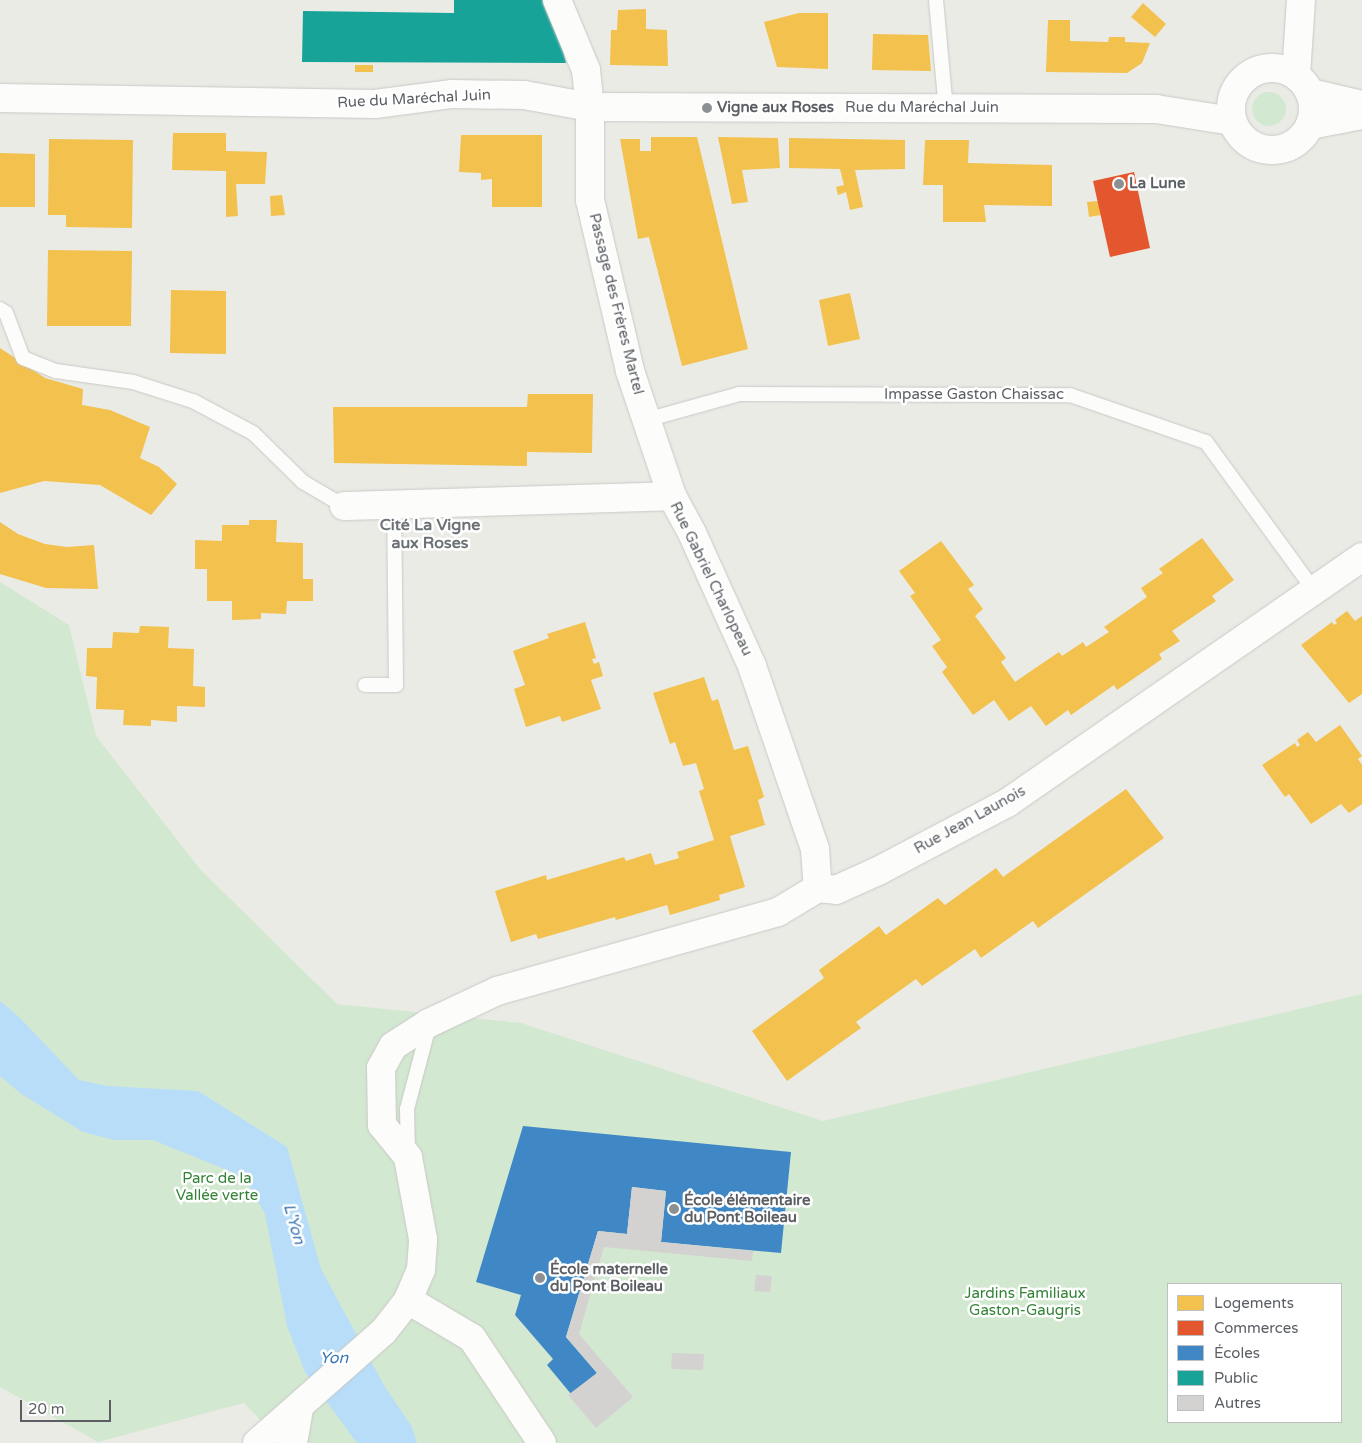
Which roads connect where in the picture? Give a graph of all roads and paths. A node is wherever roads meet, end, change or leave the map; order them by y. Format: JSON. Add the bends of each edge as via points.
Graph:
{"nodes":[{"id":1,"x":556,"y":0,"type":"edge"},
{"id":2,"x":936,"y":0,"type":"edge"},
{"id":3,"x":1301,"y":0,"type":"edge"},
{"id":4,"x":1270,"y":68,"type":"junction"},
{"id":5,"x":1303,"y":84,"type":"junction"},
{"id":6,"x":0,"y":98,"type":"edge"},
{"id":7,"x":1362,"y":105,"type":"edge"},
{"id":8,"x":590,"y":107,"type":"junction"},
{"id":9,"x":946,"y":109,"type":"junction"},
{"id":10,"x":1232,"y":109,"type":"junction"},
{"id":11,"x":1362,"y":115,"type":"edge"},
{"id":12,"x":1310,"y":124,"type":"junction"},
{"id":13,"x":0,"y":309,"type":"edge"},
{"id":14,"x":646,"y":420,"type":"junction"},
{"id":15,"x":672,"y":496,"type":"junction"},
{"id":16,"x":394,"y":504,"type":"junction"},
{"id":17,"x":344,"y":506,"type":"joint"},
{"id":18,"x":1362,"y":557,"type":"edge"},
{"id":19,"x":1314,"y":590,"type":"junction"},
{"id":20,"x":365,"y":686,"type":"dead end"},
{"id":21,"x":818,"y":888,"type":"junction"},
{"id":22,"x":430,"y":1023,"type":"junction"},
{"id":23,"x":408,"y":1157,"type":"junction"},
{"id":24,"x":408,"y":1300,"type":"junction"},
{"id":25,"x":299,"y":1408,"type":"junction"},
{"id":26,"x":257,"y":1443,"type":"edge"},
{"id":27,"x":293,"y":1443,"type":"edge"},
{"id":28,"x":542,"y":1443,"type":"edge"}],
"edges":[{"from":1,"to":8,"type":"street","name":"Passage des Frères Martel","via":[[586,70]]},
{"from":2,"to":9,"type":"lane"},
{"from":3,"to":4,"type":"street"},
{"from":3,"to":5,"type":"street"},
{"from":4,"to":5,"type":"street"},
{"from":4,"to":10,"type":"street","via":[[1246,77]]},
{"from":5,"to":7,"type":"street"},
{"from":5,"to":12,"type":"street","via":[[1313,114]]},
{"from":6,"to":8,"type":"street","name":"Rue du Maréchal Juin","via":[[375,104],[452,94],[524,95]]},
{"from":8,"to":9,"type":"street","name":"Rue du Maréchal Juin"},
{"from":8,"to":14,"type":"street","name":"Passage des Frères Martel","via":[[590,200],[630,371]]},
{"from":9,"to":10,"type":"street","name":"Rue du Maréchal Juin"},
{"from":10,"to":12,"type":"street","via":[[1246,142],[1270,151],[1294,144]]},
{"from":11,"to":12,"type":"street"},
{"from":13,"to":17,"type":"lane","via":[[6,313],[23,358],[56,371],[133,382],[193,401],[253,433],[303,482]]},
{"from":14,"to":15,"type":"street","name":"Passage des Frères Martel"},
{"from":14,"to":19,"type":"lane","name":"Impasse Gaston Chaissac","via":[[739,394],[1070,395],[1206,442]]},
{"from":15,"to":16,"type":"street","name":"Rue Gabriel Charlopeau","via":[[624,500]]},
{"from":15,"to":21,"type":"street","name":"Rue Gabriel Charlopeau","via":[[752,666],[815,849]]},
{"from":16,"to":17,"type":"street","name":"Rue Gabriel Charlopeau"},
{"from":16,"to":20,"type":"lane","via":[[396,685]]},
{"from":18,"to":19,"type":"street","name":"Rue Jean Launois"},
{"from":19,"to":21,"type":"street","name":"Rue Jean Launois","via":[[1007,803],[870,875],[836,890]]},
{"from":21,"to":22,"type":"street","name":"Rue Jean Launois","via":[[778,912],[497,991]]},
{"from":22,"to":23,"type":"lane","via":[[407,1109]]},
{"from":22,"to":23,"type":"street","name":"Rue Jean Launois","via":[[393,1046],[381,1068],[382,1125]]},
{"from":23,"to":24,"type":"street","via":[[423,1239],[421,1270]]},
{"from":24,"to":25,"type":"street","via":[[384,1331]]},
{"from":24,"to":28,"type":"street","via":[[472,1338]]},
{"from":25,"to":26,"type":"street"},
{"from":25,"to":27,"type":"street"}]}
